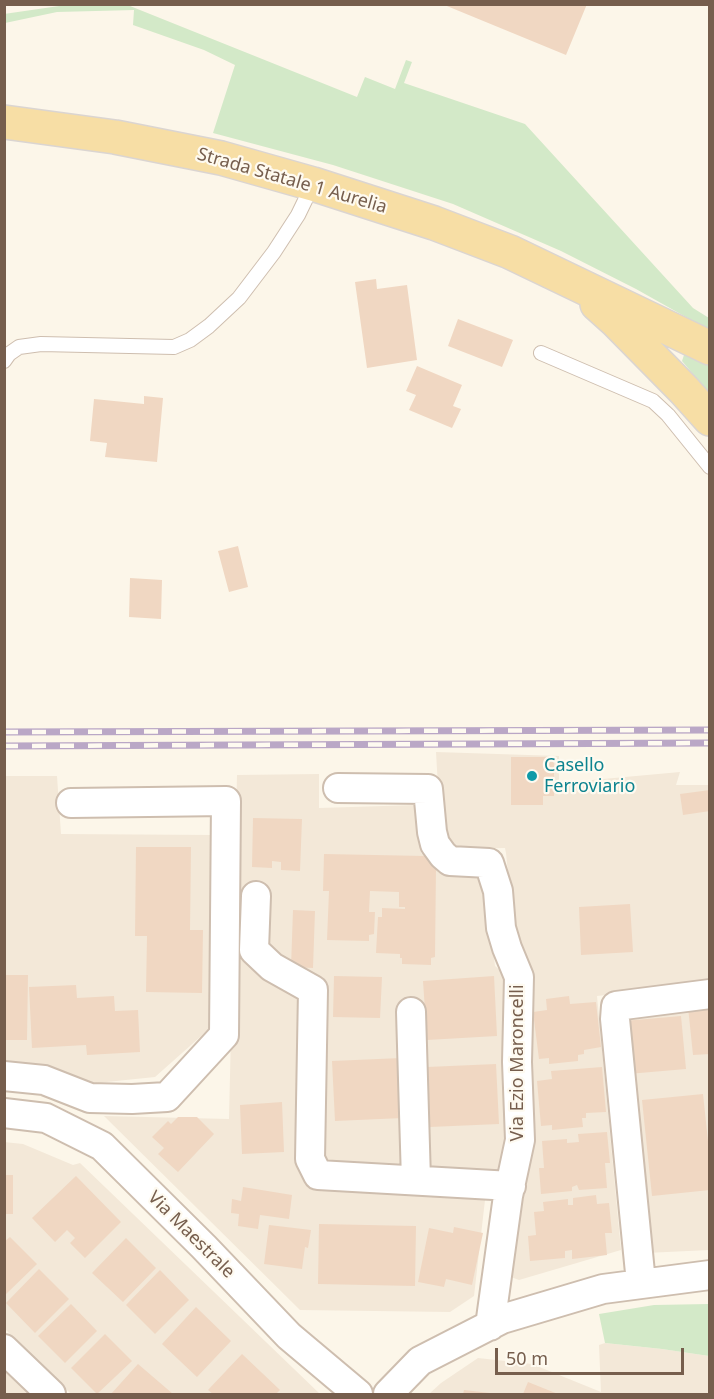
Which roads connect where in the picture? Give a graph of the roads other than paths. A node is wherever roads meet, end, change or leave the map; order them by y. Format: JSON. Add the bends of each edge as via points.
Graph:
{"nodes":[{"id":1,"x":4,"y":122,"type":"edge"},
{"id":2,"x":313,"y":184,"type":"junction"},
{"id":3,"x":568,"y":279,"type":"junction"},
{"id":4,"x":710,"y":348,"type":"edge"},
{"id":5,"x":541,"y":353,"type":"dead end"},
{"id":6,"x":4,"y":361,"type":"edge"},
{"id":7,"x":710,"y":419,"type":"edge"},
{"id":8,"x":710,"y":467,"type":"edge"},
{"id":9,"x":338,"y":788,"type":"dead end"},
{"id":10,"x":71,"y":802,"type":"dead end"},
{"id":11,"x":256,"y":896,"type":"dead end"},
{"id":12,"x":710,"y":994,"type":"edge"},
{"id":13,"x":411,"y":1012,"type":"dead end"},
{"id":14,"x":4,"y":1076,"type":"edge"},
{"id":15,"x":4,"y":1113,"type":"edge"},
{"id":16,"x":416,"y":1180,"type":"junction"},
{"id":17,"x":511,"y":1186,"type":"junction"},
{"id":18,"x":710,"y":1275,"type":"edge"},
{"id":19,"x":641,"y":1283,"type":"junction"},
{"id":20,"x":490,"y":1326,"type":"junction"},
{"id":21,"x":4,"y":1349,"type":"edge"},
{"id":22,"x":51,"y":1395,"type":"edge"},
{"id":23,"x":358,"y":1395,"type":"edge"},
{"id":24,"x":388,"y":1395,"type":"edge"}],
"edges":[{"from":1,"to":2,"type":"main road","name":"Strada Statale 1 Aurelia","via":[[116,137],[221,158]]},
{"from":2,"to":3,"type":"main road","name":"Strada Statale 1 Aurelia","via":[[434,223]]},
{"from":2,"to":6,"type":"lane","via":[[274,252],[238,298],[190,340],[174,347],[40,344],[19,347]]},
{"from":3,"to":4,"type":"main road","name":"Strada Statale 1 Aurelia"},
{"from":3,"to":7,"type":"main road","name":"Strada Statale 1 Aurelia","via":[[616,321]]},
{"from":5,"to":8,"type":"lane","via":[[653,401]]},
{"from":9,"to":17,"type":"street","name":"Via Ezio Maroncelli","via":[[428,789],[432,832],[443,855],[450,861],[489,863],[498,891],[501,928],[519,977],[520,1140]]},
{"from":10,"to":14,"type":"street","via":[[226,801],[224,1035],[167,1096],[90,1098],[44,1080]]},
{"from":11,"to":16,"type":"street","via":[[254,950],[272,967],[313,990],[309,1159],[318,1174]]},
{"from":12,"to":19,"type":"street","via":[[616,1006]]},
{"from":13,"to":16,"type":"street"},
{"from":15,"to":23,"type":"street","name":"Via Maestrale","via":[[46,1118],[102,1146],[290,1336]]},
{"from":16,"to":17,"type":"street"},
{"from":17,"to":20,"type":"street","name":"Via Ezio Maroncelli"},
{"from":18,"to":19,"type":"street"},
{"from":19,"to":20,"type":"street","via":[[603,1289]]},
{"from":20,"to":24,"type":"street","via":[[420,1361]]},
{"from":21,"to":22,"type":"street"}]}
